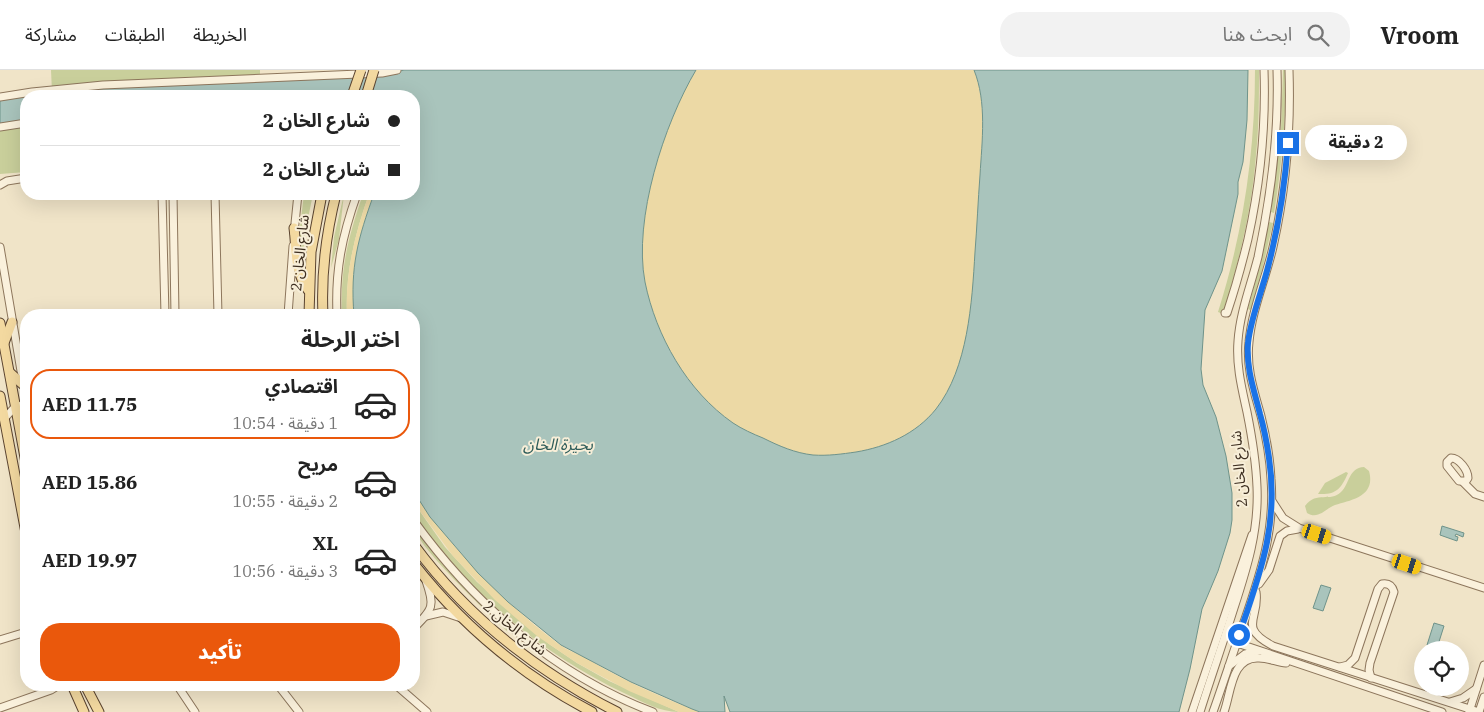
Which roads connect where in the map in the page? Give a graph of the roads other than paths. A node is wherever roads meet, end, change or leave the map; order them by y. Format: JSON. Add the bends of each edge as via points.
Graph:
{"nodes":[{"id":1,"x":360,"y":70,"type":"edge"},
{"id":2,"x":374,"y":70,"type":"edge"},
{"id":3,"x":397,"y":70,"type":"edge"},
{"id":4,"x":1264,"y":70,"type":"edge"},
{"id":5,"x":1277,"y":70,"type":"edge"},
{"id":6,"x":1289,"y":70,"type":"edge"},
{"id":7,"x":53,"y":90,"type":"edge"},
{"id":8,"x":354,"y":90,"type":"edge"},
{"id":9,"x":368,"y":90,"type":"edge"},
{"id":10,"x":20,"y":94,"type":"edge"},
{"id":11,"x":0,"y":98,"type":"edge"},
{"id":12,"x":20,"y":124,"type":"edge"},
{"id":13,"x":0,"y":127,"type":"edge"},
{"id":14,"x":20,"y":179,"type":"edge"},
{"id":15,"x":0,"y":184,"type":"edge"},
{"id":16,"x":162,"y":200,"type":"edge"},
{"id":17,"x":173,"y":200,"type":"edge"},
{"id":18,"x":215,"y":200,"type":"edge"},
{"id":19,"x":297,"y":200,"type":"edge"},
{"id":20,"x":321,"y":200,"type":"edge"},
{"id":21,"x":335,"y":200,"type":"edge"},
{"id":22,"x":355,"y":200,"type":"edge"},
{"id":23,"x":294,"y":228,"type":"junction"},
{"id":24,"x":0,"y":247,"type":"edge"},
{"id":25,"x":308,"y":290,"type":"junction"},
{"id":26,"x":165,"y":309,"type":"edge"},
{"id":27,"x":175,"y":309,"type":"edge"},
{"id":28,"x":218,"y":309,"type":"edge"},
{"id":29,"x":288,"y":309,"type":"edge"},
{"id":30,"x":309,"y":309,"type":"edge"},
{"id":31,"x":323,"y":309,"type":"edge"},
{"id":32,"x":337,"y":309,"type":"edge"},
{"id":33,"x":1225,"y":313,"type":"dead end"},
{"id":34,"x":1242,"y":313,"type":"junction"},
{"id":35,"x":1254,"y":316,"type":"junction"},
{"id":36,"x":12,"y":322,"type":"junction"},
{"id":37,"x":0,"y":324,"type":"edge"},
{"id":38,"x":1239,"y":332,"type":"junction"},
{"id":39,"x":1250,"y":334,"type":"junction"},
{"id":40,"x":4,"y":344,"type":"junction"},
{"id":41,"x":20,"y":364,"type":"edge"},
{"id":42,"x":9,"y":372,"type":"junction"},
{"id":43,"x":20,"y":381,"type":"edge"},
{"id":44,"x":0,"y":396,"type":"edge"},
{"id":45,"x":20,"y":405,"type":"edge"},
{"id":46,"x":15,"y":407,"type":"junction"},
{"id":47,"x":4,"y":419,"type":"junction"},
{"id":48,"x":20,"y":431,"type":"edge"},
{"id":49,"x":1465,"y":481,"type":"dead end"},
{"id":50,"x":1484,"y":496,"type":"edge"},
{"id":51,"x":1272,"y":501,"type":"junction"},
{"id":52,"x":20,"y":502,"type":"edge"},
{"id":53,"x":1256,"y":528,"type":"junction"},
{"id":54,"x":1299,"y":528,"type":"junction"},
{"id":55,"x":420,"y":529,"type":"edge"},
{"id":56,"x":420,"y":552,"type":"edge"},
{"id":57,"x":420,"y":572,"type":"edge"},
{"id":58,"x":424,"y":577,"type":"junction"},
{"id":59,"x":1255,"y":588,"type":"junction"},
{"id":60,"x":1484,"y":588,"type":"edge"},
{"id":61,"x":426,"y":616,"type":"junction"},
{"id":62,"x":463,"y":619,"type":"junction"},
{"id":63,"x":420,"y":622,"type":"edge"},
{"id":64,"x":1366,"y":625,"type":"junction"},
{"id":65,"x":1381,"y":630,"type":"junction"},
{"id":66,"x":20,"y":634,"type":"edge"},
{"id":67,"x":0,"y":640,"type":"edge"},
{"id":68,"x":1237,"y":643,"type":"junction"},
{"id":69,"x":1261,"y":651,"type":"junction"},
{"id":70,"x":1298,"y":664,"type":"junction"},
{"id":71,"x":1484,"y":665,"type":"edge"},
{"id":72,"x":1229,"y":666,"type":"junction"},
{"id":73,"x":1340,"y":667,"type":"junction"},
{"id":74,"x":1371,"y":678,"type":"junction"},
{"id":75,"x":1476,"y":689,"type":"junction"},
{"id":76,"x":48,"y":691,"type":"edge"},
{"id":77,"x":74,"y":691,"type":"edge"},
{"id":78,"x":76,"y":691,"type":"edge"},
{"id":79,"x":88,"y":691,"type":"edge"},
{"id":80,"x":181,"y":691,"type":"edge"},
{"id":81,"x":283,"y":691,"type":"edge"},
{"id":82,"x":403,"y":691,"type":"edge"},
{"id":83,"x":1484,"y":697,"type":"edge"},
{"id":84,"x":1217,"y":702,"type":"junction"},
{"id":85,"x":1449,"y":702,"type":"junction"},
{"id":86,"x":0,"y":708,"type":"edge"},
{"id":87,"x":1469,"y":710,"type":"edge"},
{"id":88,"x":193,"y":711,"type":"edge"},
{"id":89,"x":84,"y":712,"type":"edge"},
{"id":90,"x":90,"y":712,"type":"edge"},
{"id":91,"x":99,"y":712,"type":"edge"},
{"id":92,"x":299,"y":712,"type":"edge"},
{"id":93,"x":427,"y":712,"type":"edge"},
{"id":94,"x":592,"y":712,"type":"edge"},
{"id":95,"x":618,"y":712,"type":"edge"},
{"id":96,"x":654,"y":712,"type":"edge"},
{"id":97,"x":1192,"y":712,"type":"edge"},
{"id":98,"x":1200,"y":712,"type":"edge"},
{"id":99,"x":1214,"y":712,"type":"edge"},
{"id":100,"x":1223,"y":712,"type":"edge"},
{"id":101,"x":1441,"y":712,"type":"edge"},
{"id":102,"x":1479,"y":712,"type":"edge"}],
"edges":[{"from":1,"to":8,"type":"main road","bridge":true},
{"from":2,"to":9,"type":"main road","bridge":true},
{"from":3,"to":7,"type":"street"},
{"from":4,"to":33,"type":"street","via":[[1264,122],[1255,199],[1242,262],[1228,314]]},
{"from":5,"to":34,"type":"street","name":"شارع الخان 2","via":[[1270,190],[1258,258]]},
{"from":6,"to":35,"type":"street","name":"شارع الخان 2","via":[[1289,128],[1282,196],[1269,263]]},
{"from":10,"to":11,"type":"street"},
{"from":12,"to":13,"type":"street"},
{"from":14,"to":15,"type":"street"},
{"from":16,"to":26,"type":"street"},
{"from":17,"to":27,"type":"street"},
{"from":18,"to":28,"type":"street"},
{"from":19,"to":23,"type":"street"},
{"from":20,"to":25,"type":"main road","name":"شارع الخان 2","via":[[313,235]]},
{"from":21,"to":31,"type":"main road","name":"شارع الخان 2","via":[[325,249]]},
{"from":22,"to":32,"type":"street","via":[[339,257]]},
{"from":23,"to":25,"type":"main road","via":[[296,265]]},
{"from":23,"to":29,"type":"street"},
{"from":24,"to":36,"type":"street"},
{"from":25,"to":30,"type":"main road","name":"شارع الخان 2"},
{"from":34,"to":35,"type":"street"},
{"from":34,"to":38,"type":"street","name":"شارع الخان 2"},
{"from":35,"to":39,"type":"street","name":"شارع الخان 2"},
{"from":36,"to":40,"type":"main road"},
{"from":36,"to":41,"type":"street"},
{"from":37,"to":40,"type":"main road"},
{"from":38,"to":39,"type":"street"},
{"from":38,"to":53,"type":"street","name":"شارع الخان 2","via":[[1238,369],[1256,474]]},
{"from":39,"to":51,"type":"street","name":"شارع الخان 2","via":[[1249,371],[1269,458]]},
{"from":40,"to":42,"type":"main road"},
{"from":42,"to":43,"type":"main road"},
{"from":42,"to":46,"type":"main road"},
{"from":44,"to":47,"type":"main road"},
{"from":45,"to":46,"type":"street"},
{"from":46,"to":47,"type":"street"},
{"from":46,"to":48,"type":"main road"},
{"from":47,"to":52,"type":"main road"},
{"from":49,"to":50,"type":"street","via":[[1477,496]]},
{"from":51,"to":54,"type":"street","via":[[1283,518]]},
{"from":51,"to":59,"type":"street","name":"شارع الخان 2","via":[[1266,551]]},
{"from":53,"to":97,"type":"street","via":[[1246,549]]},
{"from":53,"to":98,"type":"street","name":"شارع الخان 2","via":[[1247,569]]},
{"from":54,"to":59,"type":"street","via":[[1280,536],[1269,570]]},
{"from":54,"to":60,"type":"street"},
{"from":55,"to":96,"type":"street","via":[[463,582],[511,628],[582,677]]},
{"from":56,"to":95,"type":"main road","name":"شارع الخان 2","via":[[459,598],[503,638],[566,683]]},
{"from":57,"to":58,"type":"main road","name":"شارع الخان 2"},
{"from":58,"to":61,"type":"street","via":[[432,598]]},
{"from":58,"to":62,"type":"main road","name":"شارع الخان 2"},
{"from":59,"to":68,"type":"street","name":"شارع الخان 2"},
{"from":59,"to":73,"type":"street","via":[[1252,623],[1260,639]]},
{"from":61,"to":62,"type":"street","via":[[443,612]]},
{"from":61,"to":63,"type":"street"},
{"from":62,"to":94,"type":"main road","name":"شارع الخان 2","via":[[516,664]]},
{"from":64,"to":65,"type":"street","via":[[1375,624]]},
{"from":64,"to":65,"type":"street","via":[[1378,589],[1382,584],[1388,584],[1394,592]]},
{"from":64,"to":73,"type":"street","via":[[1355,658],[1348,666]]},
{"from":65,"to":74,"type":"street","via":[[1370,663]]},
{"from":66,"to":67,"type":"street"},
{"from":68,"to":69,"type":"street"},
{"from":68,"to":72,"type":"street","name":"شارع الخان 2"},
{"from":69,"to":70,"type":"street"},
{"from":69,"to":72,"type":"street","via":[[1245,654]]},
{"from":70,"to":100,"type":"street","via":[[1258,658],[1247,660],[1237,671]]},
{"from":70,"to":101,"type":"street"},
{"from":71,"to":75,"type":"street"},
{"from":72,"to":84,"type":"street","name":"شارع الخان 2"},
{"from":73,"to":74,"type":"street"},
{"from":74,"to":85,"type":"street"},
{"from":75,"to":85,"type":"street"},
{"from":75,"to":87,"type":"street"},
{"from":76,"to":86,"type":"street"},
{"from":77,"to":89,"type":"main road"},
{"from":78,"to":90,"type":"main road"},
{"from":79,"to":91,"type":"main road"},
{"from":80,"to":88,"type":"street"},
{"from":81,"to":92,"type":"street"},
{"from":82,"to":93,"type":"street"},
{"from":83,"to":102,"type":"street"},
{"from":84,"to":99,"type":"street","name":"شارع الخان 2"},
{"from":84,"to":100,"type":"street"},
{"from":85,"to":87,"type":"street"},
{"from":87,"to":102,"type":"street"}]}
